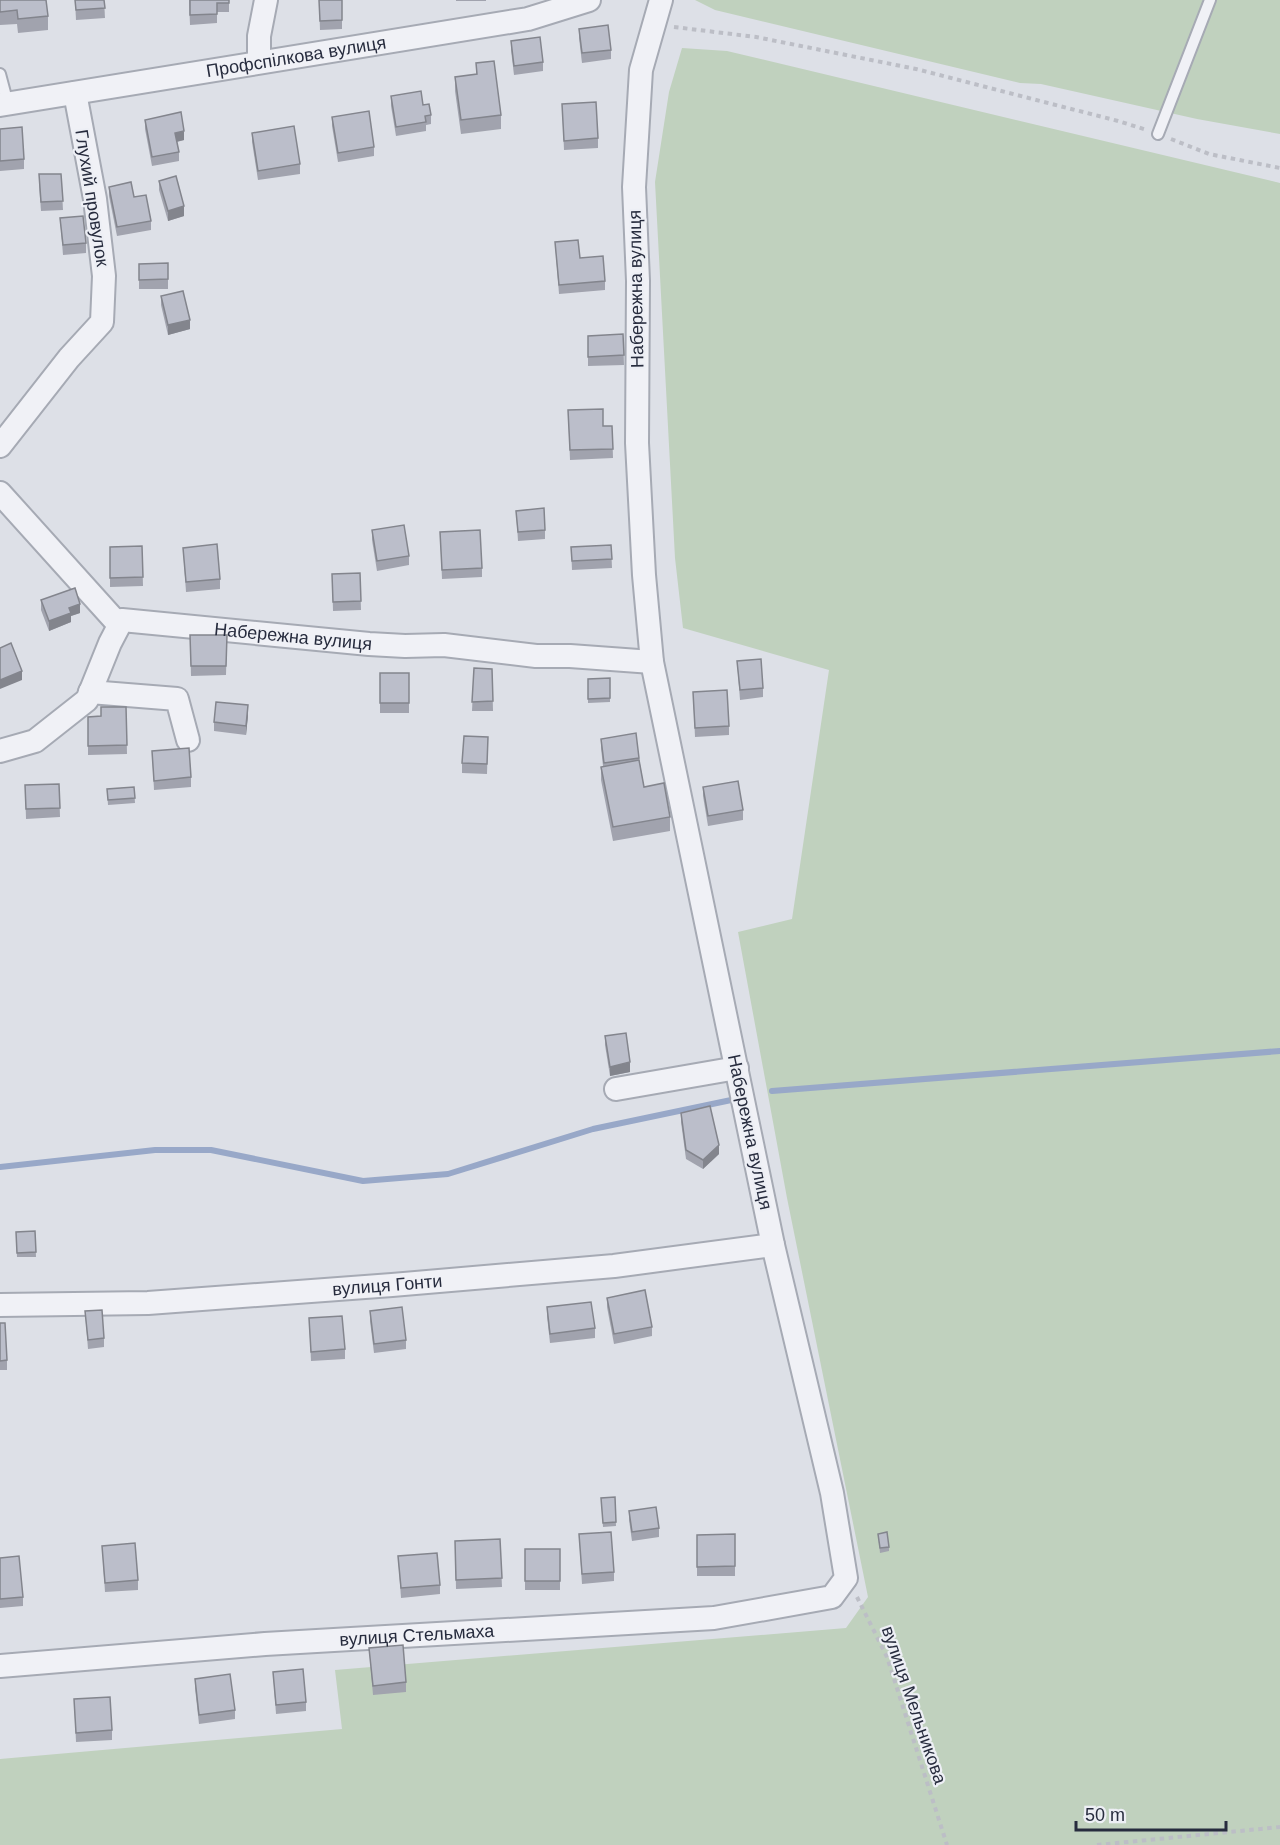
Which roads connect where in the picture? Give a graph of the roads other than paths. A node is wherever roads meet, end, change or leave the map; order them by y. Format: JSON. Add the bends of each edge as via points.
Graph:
{"nodes":[{"id":1,"x":266,"y":0,"type":"edge"},
{"id":2,"x":589,"y":0,"type":"edge"},
{"id":3,"x":661,"y":0,"type":"edge"},
{"id":4,"x":1210,"y":0,"type":"edge"},
{"id":5,"x":260,"y":62,"type":"junction"},
{"id":6,"x":0,"y":74,"type":"edge"},
{"id":7,"x":75,"y":93,"type":"junction"},
{"id":8,"x":4,"y":104,"type":"edge"},
{"id":9,"x":1158,"y":134,"type":"road end"},
{"id":10,"x":0,"y":446,"type":"edge"},
{"id":11,"x":0,"y":493,"type":"edge"},
{"id":12,"x":119,"y":625,"type":"junction"},
{"id":13,"x":652,"y":662,"type":"junction"},
{"id":14,"x":90,"y":692,"type":"junction"},
{"id":15,"x":188,"y":740,"type":"dead end"},
{"id":16,"x":0,"y":750,"type":"edge"},
{"id":17,"x":737,"y":1068,"type":"junction"},
{"id":18,"x":616,"y":1089,"type":"dead end"},
{"id":19,"x":773,"y":1245,"type":"junction"},
{"id":20,"x":0,"y":1305,"type":"edge"},
{"id":21,"x":832,"y":1597,"type":"joint"},
{"id":22,"x":0,"y":1666,"type":"edge"}],
"edges":[{"from":1,"to":5,"type":"street","via":[[259,36]]},
{"from":2,"to":5,"type":"street","name":"Профспілкова вулиця","via":[[528,19]]},
{"from":3,"to":13,"type":"street","name":"Набережна вулиця","via":[[640,70],[634,187],[637,443]]},
{"from":4,"to":9,"type":"lane"},
{"from":5,"to":7,"type":"street","name":"Профспілкова вулиця"},
{"from":6,"to":8,"type":"lane"},
{"from":7,"to":8,"type":"street","name":"Профспілкова вулиця"},
{"from":7,"to":10,"type":"street","name":"Глухий провулок","via":[[95,199],[104,276],[102,322]]},
{"from":11,"to":12,"type":"street"},
{"from":12,"to":13,"type":"street","name":"Набережна вулиця","via":[[122,620],[369,644],[444,645],[537,656]]},
{"from":12,"to":14,"type":"street"},
{"from":13,"to":17,"type":"street","name":"Набережна вулиця"},
{"from":14,"to":15,"type":"street","via":[[177,699]]},
{"from":14,"to":16,"type":"street","via":[[87,700],[35,741]]},
{"from":17,"to":18,"type":"street"},
{"from":17,"to":19,"type":"street","name":"Набережна вулиця"},
{"from":19,"to":20,"type":"street","name":"вулиця Гонти","via":[[614,1266],[404,1284],[148,1303]]},
{"from":19,"to":21,"type":"street","name":"Набережна вулиця","via":[[832,1493],[846,1578]]},
{"from":21,"to":22,"type":"street","name":"вулиця Стельмаха","via":[[714,1618],[265,1644]]}]}
